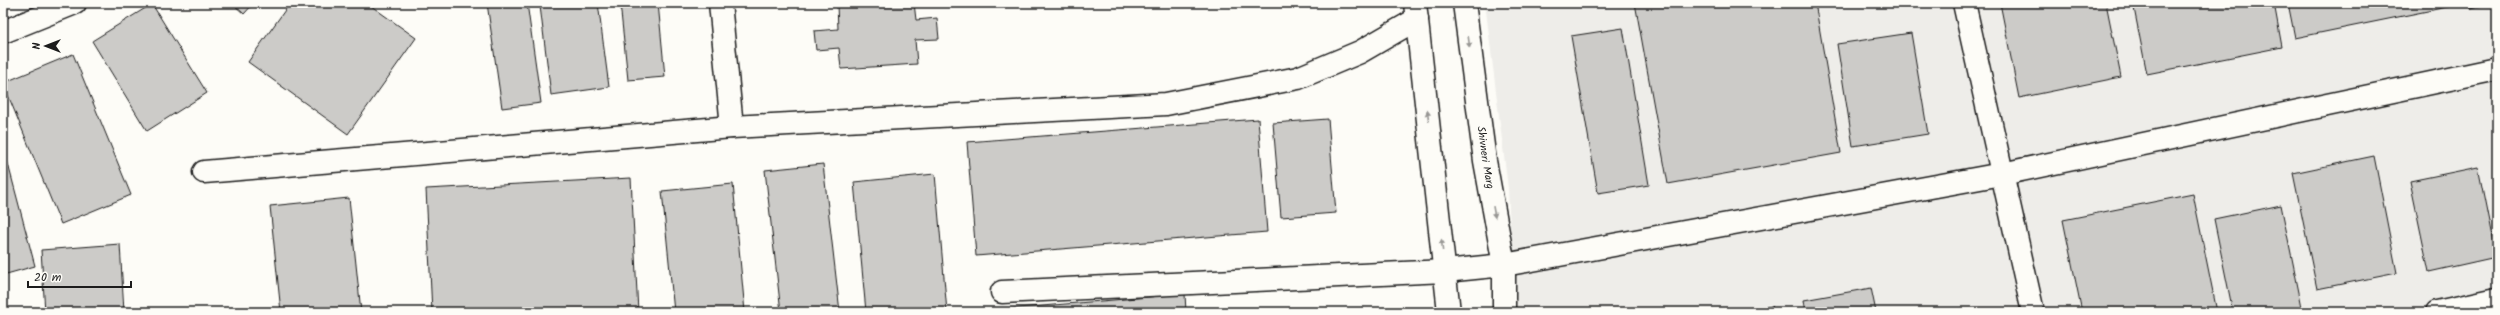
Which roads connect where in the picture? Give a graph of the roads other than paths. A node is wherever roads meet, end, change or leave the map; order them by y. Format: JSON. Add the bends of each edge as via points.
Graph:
{"nodes":[{"id":1,"x":75,"y":3,"type":"edge"},
{"id":2,"x":720,"y":3,"type":"edge"},
{"id":3,"x":1464,"y":3,"type":"edge"},
{"id":4,"x":1964,"y":3,"type":"edge"},
{"id":5,"x":1416,"y":11,"type":"edge"},
{"id":6,"x":3,"y":32,"type":"edge"},
{"id":7,"x":2497,"y":69,"type":"edge"},
{"id":8,"x":732,"y":127,"type":"junction"},
{"id":9,"x":204,"y":172,"type":"dead end"},
{"id":10,"x":2002,"y":174,"type":"junction"},
{"id":11,"x":1504,"y":265,"type":"junction"},
{"id":12,"x":1444,"y":271,"type":"junction"},
{"id":13,"x":1002,"y":292,"type":"dead end"},
{"id":14,"x":2497,"y":299,"type":"edge"},
{"id":15,"x":1449,"y":312,"type":"edge"},
{"id":16,"x":1504,"y":312,"type":"edge"},
{"id":17,"x":2033,"y":312,"type":"edge"},
{"id":18,"x":2437,"y":312,"type":"edge"}],
"edges":[{"from":1,"to":6,"type":"street"},
{"from":2,"to":8,"type":"street"},
{"from":3,"to":11,"type":"street","name":"Shivneri Marg","one_way":true,"via":[[1485,161]]},
{"from":4,"to":10,"type":"street"},
{"from":5,"to":8,"type":"street","via":[[1360,52],[1298,78],[1166,104]]},
{"from":12,"to":5,"type":"street","one_way":true},
{"from":7,"to":10,"type":"street"},
{"from":8,"to":9,"type":"street"},
{"from":10,"to":11,"type":"street"},
{"from":10,"to":17,"type":"street"},
{"from":11,"to":12,"type":"street"},
{"from":11,"to":16,"type":"street","name":"Shivneri Marg"},
{"from":12,"to":13,"type":"street"},
{"from":12,"to":15,"type":"street"},
{"from":14,"to":18,"type":"street"}]}
